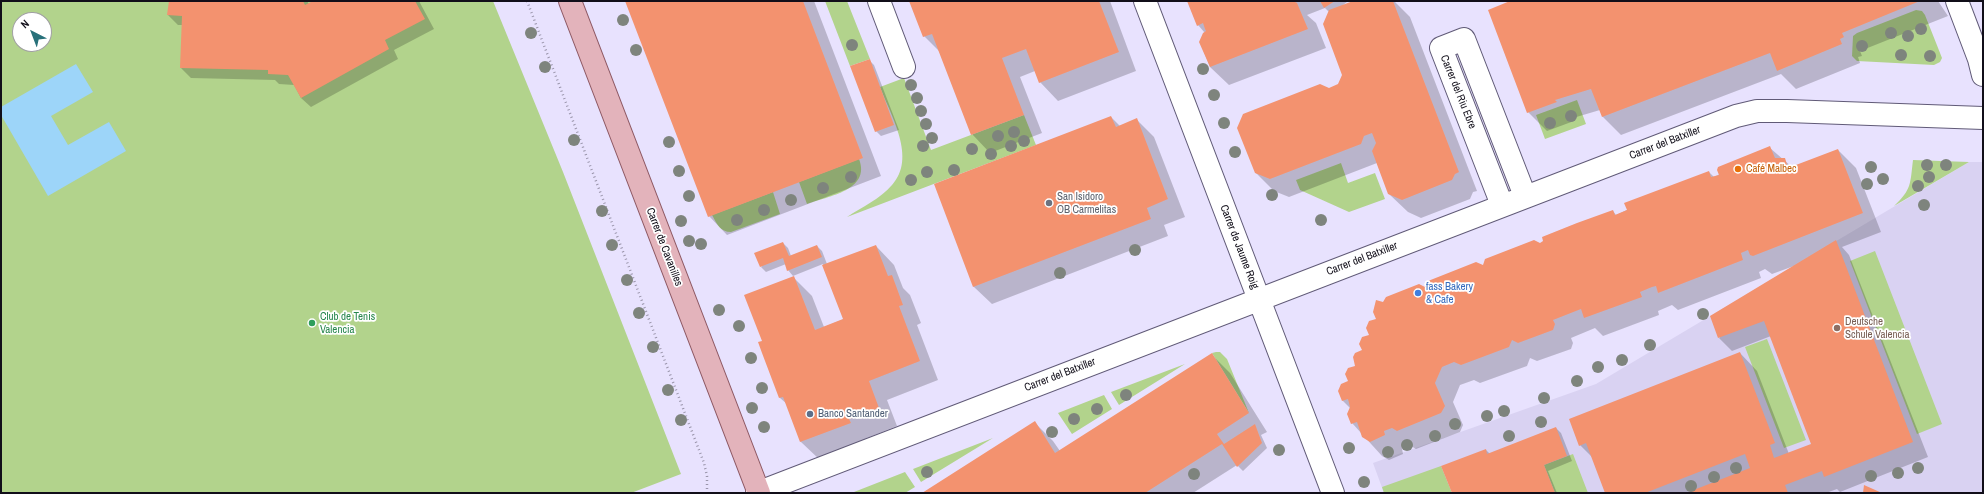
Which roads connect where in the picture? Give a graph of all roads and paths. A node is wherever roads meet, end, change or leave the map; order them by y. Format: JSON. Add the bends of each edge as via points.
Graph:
{"nodes":[{"id":1,"x":527,"y":1,"type":"edge"},
{"id":2,"x":570,"y":1,"type":"edge"},
{"id":3,"x":879,"y":1,"type":"edge"},
{"id":4,"x":1145,"y":1,"type":"edge"},
{"id":5,"x":1956,"y":1,"type":"edge"},
{"id":6,"x":904,"y":67,"type":"dead end"},
{"id":7,"x":1983,"y":75,"type":"edge"},
{"id":8,"x":1983,"y":118,"type":"edge"},
{"id":9,"x":1525,"y":196,"type":"junction"},
{"id":10,"x":1502,"y":205,"type":"junction"},
{"id":11,"x":1259,"y":299,"type":"junction"},
{"id":12,"x":707,"y":493,"type":"edge"},
{"id":13,"x":758,"y":493,"type":"edge"},
{"id":14,"x":1333,"y":493,"type":"edge"}],
"edges":[{"from":1,"to":12,"type":"path","via":[[704,463]]},
{"from":2,"to":13,"type":"main road","name":"Carrer de Cavanilles"},
{"from":3,"to":6,"type":"street"},
{"from":4,"to":11,"type":"street","name":"Carrer de Jaume Roig"},
{"from":5,"to":7,"type":"street"},
{"from":8,"to":9,"type":"street","name":"Carrer del Batxiller","via":[[1757,111],[1736,116]]},
{"from":9,"to":10,"type":"street","name":"Carrer del Batxiller"},
{"from":9,"to":10,"type":"street","name":"Carrer del Riu Ebre","via":[[1464,39],[1441,48]]},
{"from":10,"to":11,"type":"street","name":"Carrer del Batxiller"},
{"from":11,"to":13,"type":"street","name":"Carrer del Batxiller"},
{"from":11,"to":14,"type":"street","name":"Carrer de Jaume Roig"}]}
